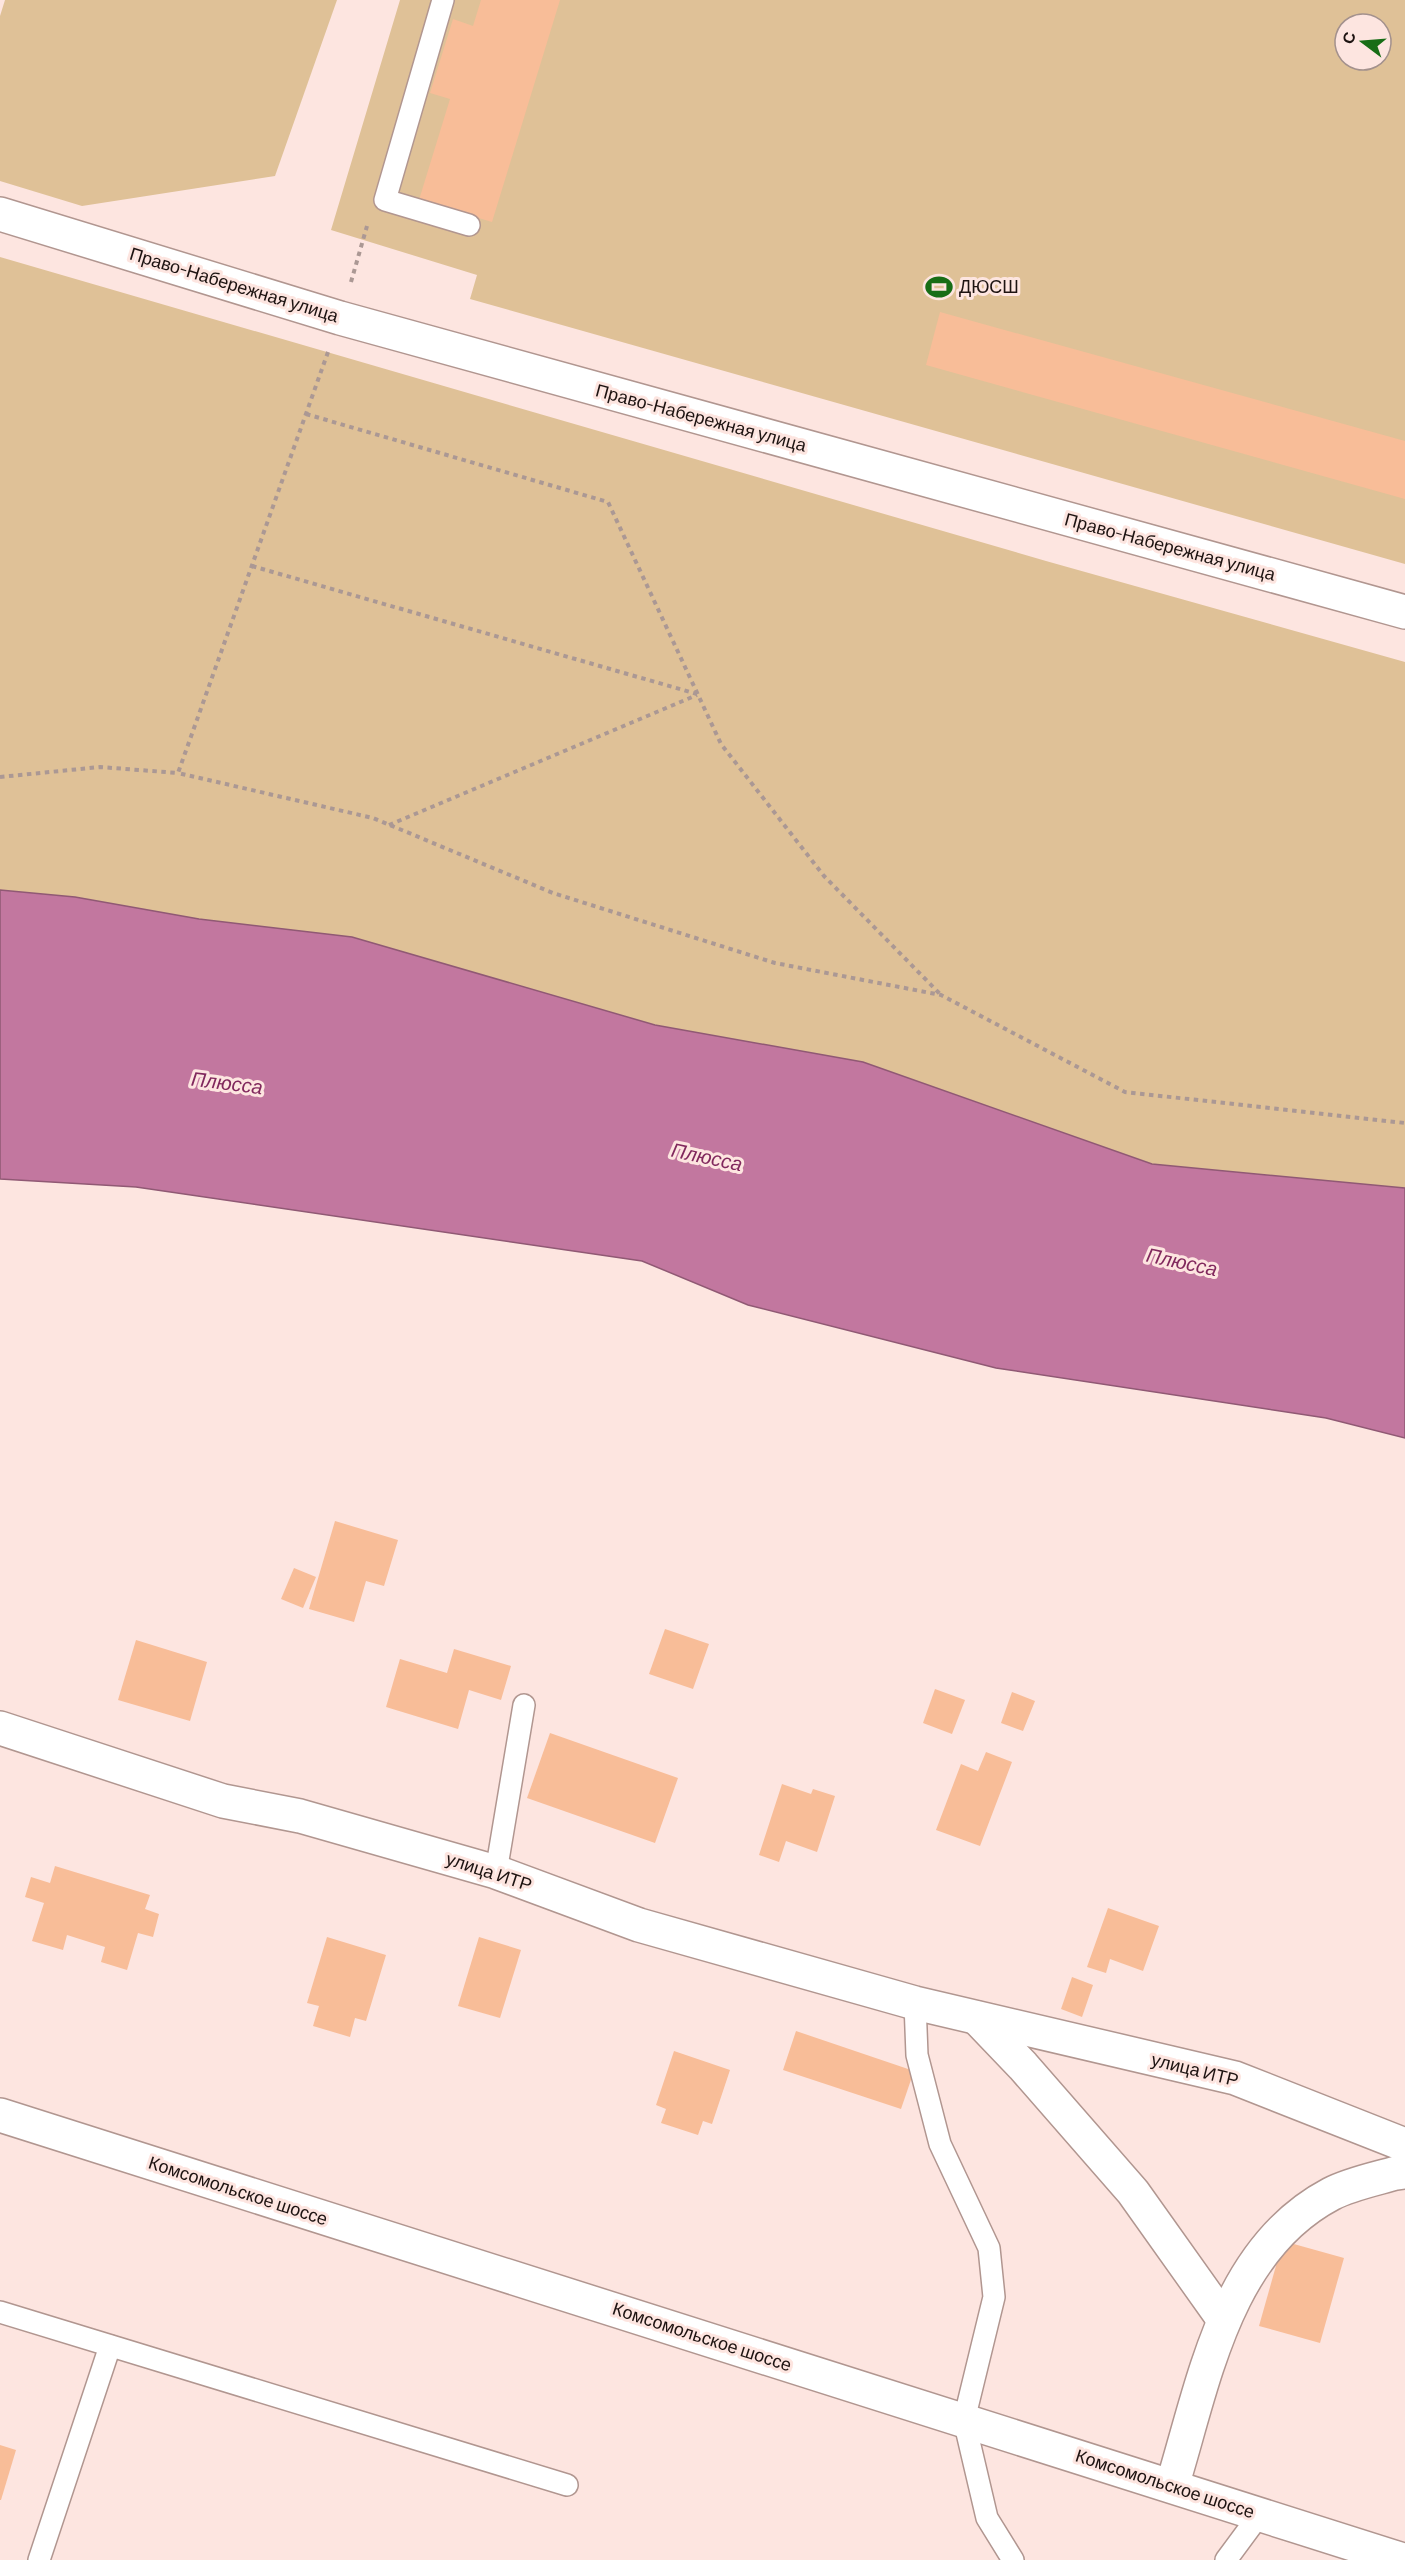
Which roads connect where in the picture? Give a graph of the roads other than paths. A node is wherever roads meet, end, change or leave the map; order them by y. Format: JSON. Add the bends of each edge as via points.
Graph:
{"nodes":[{"id":1,"x":443,"y":0,"type":"edge"},
{"id":2,"x":0,"y":214,"type":"edge"},
{"id":3,"x":469,"y":225,"type":"dead end"},
{"id":4,"x":1405,"y":612,"type":"edge"},
{"id":5,"x":524,"y":1705,"type":"dead end"},
{"id":6,"x":0,"y":1728,"type":"edge"},
{"id":7,"x":496,"y":1872,"type":"junction"},
{"id":8,"x":915,"y":2003,"type":"junction"},
{"id":9,"x":977,"y":2018,"type":"junction"},
{"id":10,"x":0,"y":2115,"type":"edge"},
{"id":11,"x":1405,"y":2145,"type":"edge"},
{"id":12,"x":1405,"y":2172,"type":"edge"},
{"id":13,"x":0,"y":2312,"type":"edge"},
{"id":14,"x":1222,"y":2326,"type":"junction"},
{"id":15,"x":110,"y":2346,"type":"junction"},
{"id":16,"x":964,"y":2420,"type":"junction"},
{"id":17,"x":567,"y":2485,"type":"dead end"},
{"id":18,"x":1172,"y":2486,"type":"junction"},
{"id":19,"x":1260,"y":2514,"type":"junction"},
{"id":20,"x":39,"y":2560,"type":"edge"},
{"id":21,"x":1013,"y":2560,"type":"edge"},
{"id":22,"x":1226,"y":2560,"type":"edge"},
{"id":23,"x":1403,"y":2560,"type":"edge"}],
"edges":[{"from":1,"to":3,"type":"lane","via":[[385,200]]},
{"from":2,"to":4,"type":"street","name":"Право-Набережная улица","via":[[340,318]]},
{"from":5,"to":7,"type":"lane"},
{"from":6,"to":7,"type":"street","name":"улица ИТР","via":[[224,1801],[300,1816]]},
{"from":7,"to":8,"type":"street","name":"улица ИТР","via":[[639,1925]]},
{"from":8,"to":9,"type":"street","name":"улица ИТР"},
{"from":8,"to":16,"type":"lane","via":[[916,2055],[940,2144],[989,2248],[994,2297]]},
{"from":9,"to":11,"type":"street","name":"улица ИТР","via":[[1234,2078]]},
{"from":9,"to":14,"type":"street","via":[[1133,2192]]},
{"from":10,"to":16,"type":"street","name":"Комсомольское шоссе"},
{"from":12,"to":14,"type":"street","via":[[1331,2194],[1281,2230],[1249,2270]]},
{"from":13,"to":15,"type":"lane"},
{"from":14,"to":18,"type":"street"},
{"from":15,"to":17,"type":"lane"},
{"from":15,"to":20,"type":"lane"},
{"from":16,"to":18,"type":"street","name":"Комсомольское шоссе"},
{"from":16,"to":21,"type":"lane","via":[[987,2518]]},
{"from":18,"to":19,"type":"street","name":"Комсомольское шоссе"},
{"from":19,"to":22,"type":"lane"},
{"from":19,"to":23,"type":"street","name":"Комсомольское шоссе"}]}
